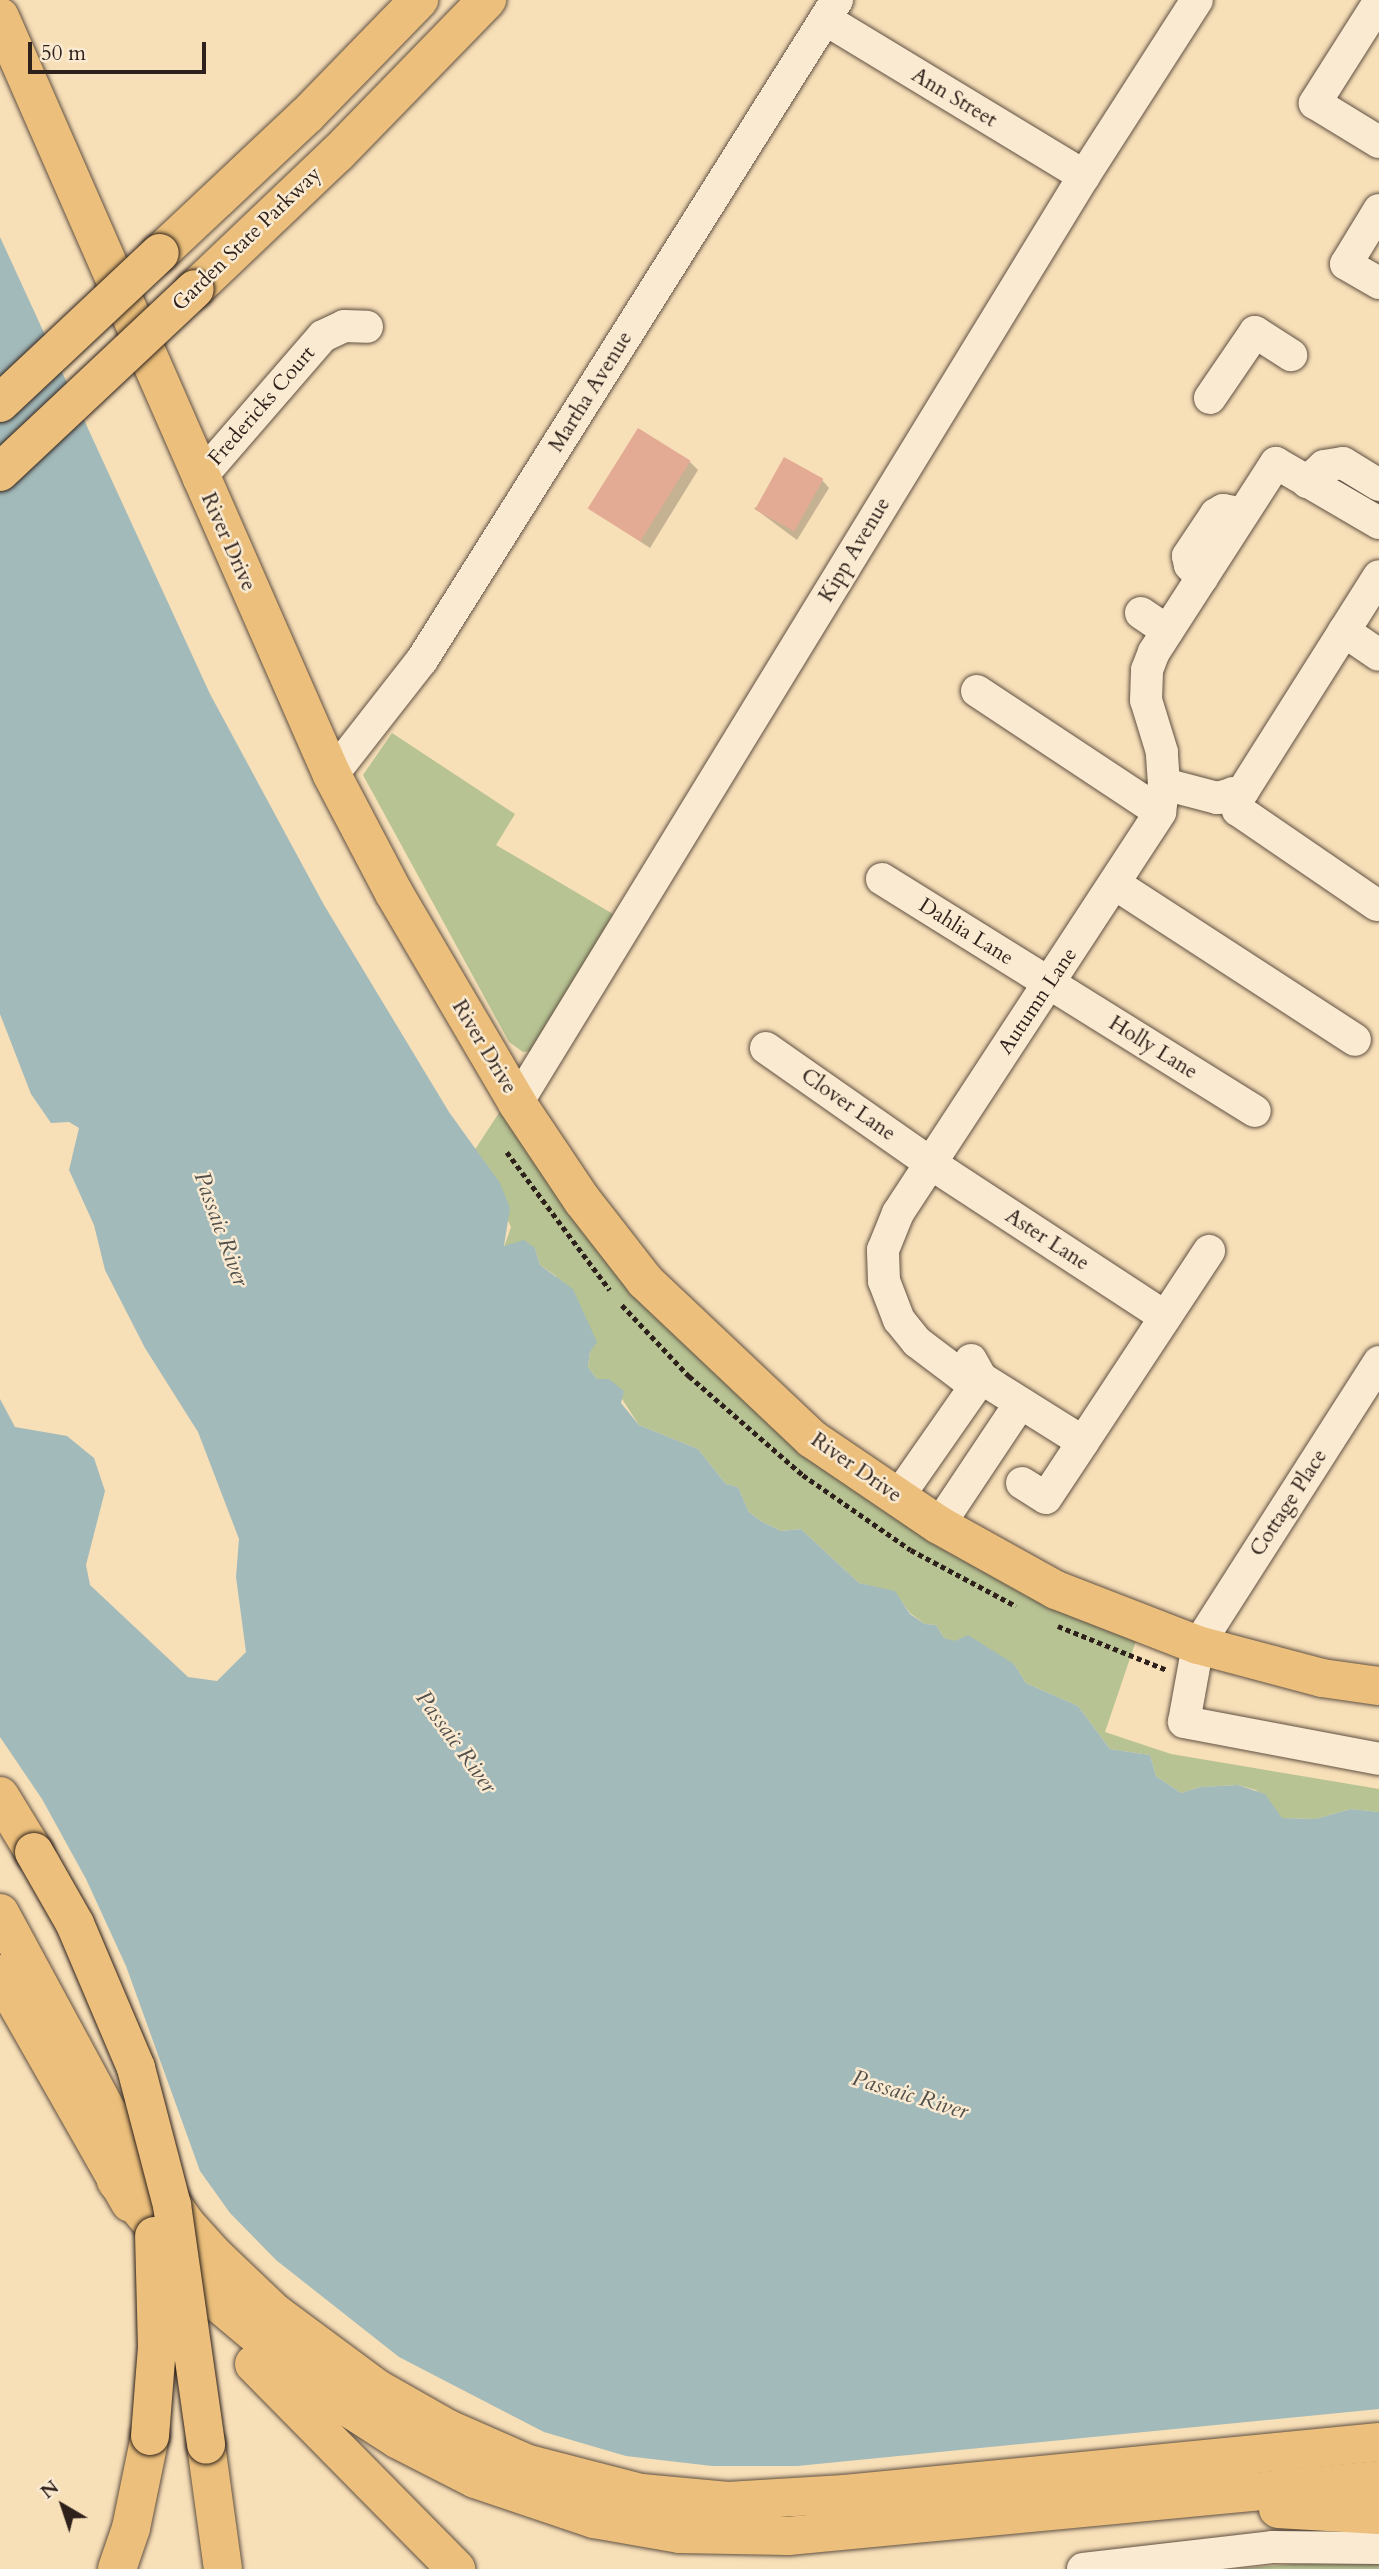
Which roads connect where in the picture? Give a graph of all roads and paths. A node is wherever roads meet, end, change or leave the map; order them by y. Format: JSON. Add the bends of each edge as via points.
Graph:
{"nodes":[{"id":1,"x":419,"y":0,"type":"edge"},
{"id":2,"x":487,"y":0,"type":"edge"},
{"id":3,"x":1197,"y":0,"type":"edge"},
{"id":4,"x":1379,"y":2,"type":"edge"},
{"id":5,"x":831,"y":10,"type":"edge"},
{"id":6,"x":0,"y":18,"type":"edge"},
{"id":7,"x":1379,"y":142,"type":"edge"},
{"id":8,"x":1084,"y":176,"type":"junction"},
{"id":9,"x":1379,"y":210,"type":"edge"},
{"id":10,"x":1379,"y":283,"type":"edge"},
{"id":11,"x":367,"y":327,"type":"dead end"},
{"id":12,"x":1291,"y":355,"type":"dead end"},
{"id":13,"x":1210,"y":398,"type":"dead end"},
{"id":14,"x":0,"y":403,"type":"edge"},
{"id":15,"x":0,"y":472,"type":"edge"},
{"id":16,"x":199,"y":479,"type":"junction"},
{"id":17,"x":1307,"y":482,"type":"junction"},
{"id":18,"x":1379,"y":485,"type":"edge"},
{"id":19,"x":1379,"y":523,"type":"edge"},
{"id":20,"x":1379,"y":576,"type":"edge"},
{"id":21,"x":1141,"y":613,"type":"dead end"},
{"id":22,"x":1168,"y":631,"type":"junction"},
{"id":23,"x":1344,"y":631,"type":"junction"},
{"id":24,"x":1379,"y":655,"type":"edge"},
{"id":25,"x":977,"y":691,"type":"dead end"},
{"id":26,"x":332,"y":775,"type":"junction"},
{"id":27,"x":1233,"y":793,"type":"junction"},
{"id":28,"x":1162,"y":798,"type":"junction"},
{"id":29,"x":882,"y":879,"type":"dead end"},
{"id":30,"x":1115,"y":884,"type":"junction"},
{"id":31,"x":1377,"y":905,"type":"dead end"},
{"id":32,"x":1050,"y":984,"type":"junction"},
{"id":33,"x":1355,"y":1040,"type":"dead end"},
{"id":34,"x":766,"y":1048,"type":"dead end"},
{"id":35,"x":517,"y":1103,"type":"junction"},
{"id":36,"x":1255,"y":1111,"type":"dead end"},
{"id":37,"x":930,"y":1163,"type":"junction"},
{"id":38,"x":1209,"y":1251,"type":"dead end"},
{"id":39,"x":1165,"y":1317,"type":"junction"},
{"id":40,"x":1379,"y":1362,"type":"edge"},
{"id":41,"x":981,"y":1378,"type":"junction"},
{"id":42,"x":1019,"y":1405,"type":"junction"},
{"id":43,"x":1083,"y":1442,"type":"junction"},
{"id":44,"x":1021,"y":1483,"type":"dead end"},
{"id":45,"x":898,"y":1497,"type":"junction"},
{"id":46,"x":939,"y":1525,"type":"junction"},
{"id":47,"x":1198,"y":1645,"type":"junction"},
{"id":48,"x":1379,"y":1686,"type":"edge"},
{"id":49,"x":1379,"y":1759,"type":"edge"},
{"id":50,"x":0,"y":1796,"type":"edge"},
{"id":51,"x":34,"y":1852,"type":"junction"},
{"id":52,"x":0,"y":1913,"type":"edge"},
{"id":53,"x":0,"y":1974,"type":"edge"},
{"id":54,"x":116,"y":2181,"type":"junction"},
{"id":55,"x":1379,"y":2442,"type":"edge"},
{"id":56,"x":1379,"y":2480,"type":"edge"},
{"id":57,"x":1379,"y":2515,"type":"edge"},
{"id":58,"x":853,"y":2531,"type":"junction"},
{"id":59,"x":1379,"y":2548,"type":"edge"},
{"id":60,"x":117,"y":2569,"type":"edge"},
{"id":61,"x":223,"y":2569,"type":"edge"},
{"id":62,"x":456,"y":2569,"type":"edge"},
{"id":63,"x":1083,"y":2569,"type":"edge"}],
"edges":[{"from":1,"to":14,"type":"main road","bridge":true,"via":[[306,115]]},
{"from":2,"to":15,"type":"main road","name":"Garden State Parkway","bridge":true,"via":[[338,153]]},
{"from":3,"to":8,"type":"street","name":"Kipp Avenue"},
{"from":4,"to":7,"type":"street","via":[[1315,103]]},
{"from":5,"to":8,"type":"street","name":"Ann Street"},
{"from":5,"to":26,"type":"street","name":"Martha Avenue","via":[[422,660]]},
{"from":6,"to":16,"type":"main road","name":"River Drive"},
{"from":8,"to":35,"type":"street","name":"Kipp Avenue"},
{"from":9,"to":10,"type":"street","via":[[1346,264]]},
{"from":11,"to":16,"type":"street","name":"Fredericks Court","via":[[344,326],[323,336]]},
{"from":12,"to":13,"type":"street","via":[[1255,332]]},
{"from":16,"to":26,"type":"main road","name":"River Drive"},
{"from":17,"to":18,"type":"street","via":[[1324,466],[1343,463]]},
{"from":17,"to":19,"type":"street"},
{"from":17,"to":22,"type":"street","via":[[1276,463]]},
{"from":20,"to":23,"type":"street"},
{"from":21,"to":22,"type":"street"},
{"from":22,"to":28,"type":"street","via":[[1147,670],[1146,699],[1161,752]]},
{"from":23,"to":24,"type":"street"},
{"from":23,"to":27,"type":"street","via":[[1243,791]]},
{"from":25,"to":28,"type":"street"},
{"from":26,"to":35,"type":"main road","name":"River Drive","via":[[394,893]]},
{"from":27,"to":28,"type":"street","via":[[1217,798]]},
{"from":27,"to":31,"type":"street","via":[[1238,810]]},
{"from":28,"to":30,"type":"street","name":"Autumn Lane"},
{"from":29,"to":32,"type":"street","name":"Dahlia Lane"},
{"from":30,"to":32,"type":"street","name":"Autumn Lane"},
{"from":30,"to":33,"type":"street"},
{"from":32,"to":36,"type":"street","name":"Holly Lane"},
{"from":32,"to":37,"type":"street","name":"Autumn Lane"},
{"from":34,"to":37,"type":"street","name":"Clover Lane"},
{"from":35,"to":45,"type":"main road","name":"River Drive","via":[[582,1200],[645,1281],[812,1440]]},
{"from":37,"to":39,"type":"street","name":"Aster Lane"},
{"from":37,"to":41,"type":"street","name":"Autumn Lane","via":[[898,1213],[903,1273],[918,1309],[972,1360]]},
{"from":38,"to":39,"type":"street"},
{"from":39,"to":43,"type":"street"},
{"from":40,"to":47,"type":"street","name":"Cottage Place"},
{"from":41,"to":42,"type":"street","name":"Autumn Lane"},
{"from":41,"to":45,"type":"street"},
{"from":42,"to":43,"type":"street","name":"Autumn Lane"},
{"from":42,"to":46,"type":"street"},
{"from":43,"to":44,"type":"street","via":[[1046,1498]]},
{"from":45,"to":46,"type":"main road","name":"River Drive"},
{"from":46,"to":47,"type":"main road","name":"River Drive","via":[[1056,1590]]},
{"from":47,"to":48,"type":"main road","name":"River Drive","via":[[1322,1678]]},
{"from":47,"to":49,"type":"street","via":[[1184,1723]]},
{"from":50,"to":51,"type":"main road"},
{"from":51,"to":60,"type":"main road","bridge":true,"via":[[103,2003],[147,2170],[156,2274],[150,2437],[131,2528]]},
{"from":51,"to":61,"type":"main road","bridge":true,"via":[[75,1923],[136,2068],[172,2204]]},
{"from":52,"to":55,"type":"main road","via":[[107,2111],[186,2224],[214,2255],[275,2313],[376,2388],[448,2429],[527,2464],[641,2493],[728,2501],[845,2494]]},
{"from":53,"to":54,"type":"main road"},
{"from":54,"to":58,"type":"main road","via":[[193,2276],[253,2336],[359,2416],[465,2474],[558,2510],[638,2528],[727,2537]]},
{"from":54,"to":62,"type":"main road","via":[[172,2266],[227,2335]]},
{"from":56,"to":58,"type":"main road"},
{"from":57,"to":58,"type":"main road","via":[[1225,2509]]},
{"from":59,"to":63,"type":"street","via":[[1272,2547]]}]}
